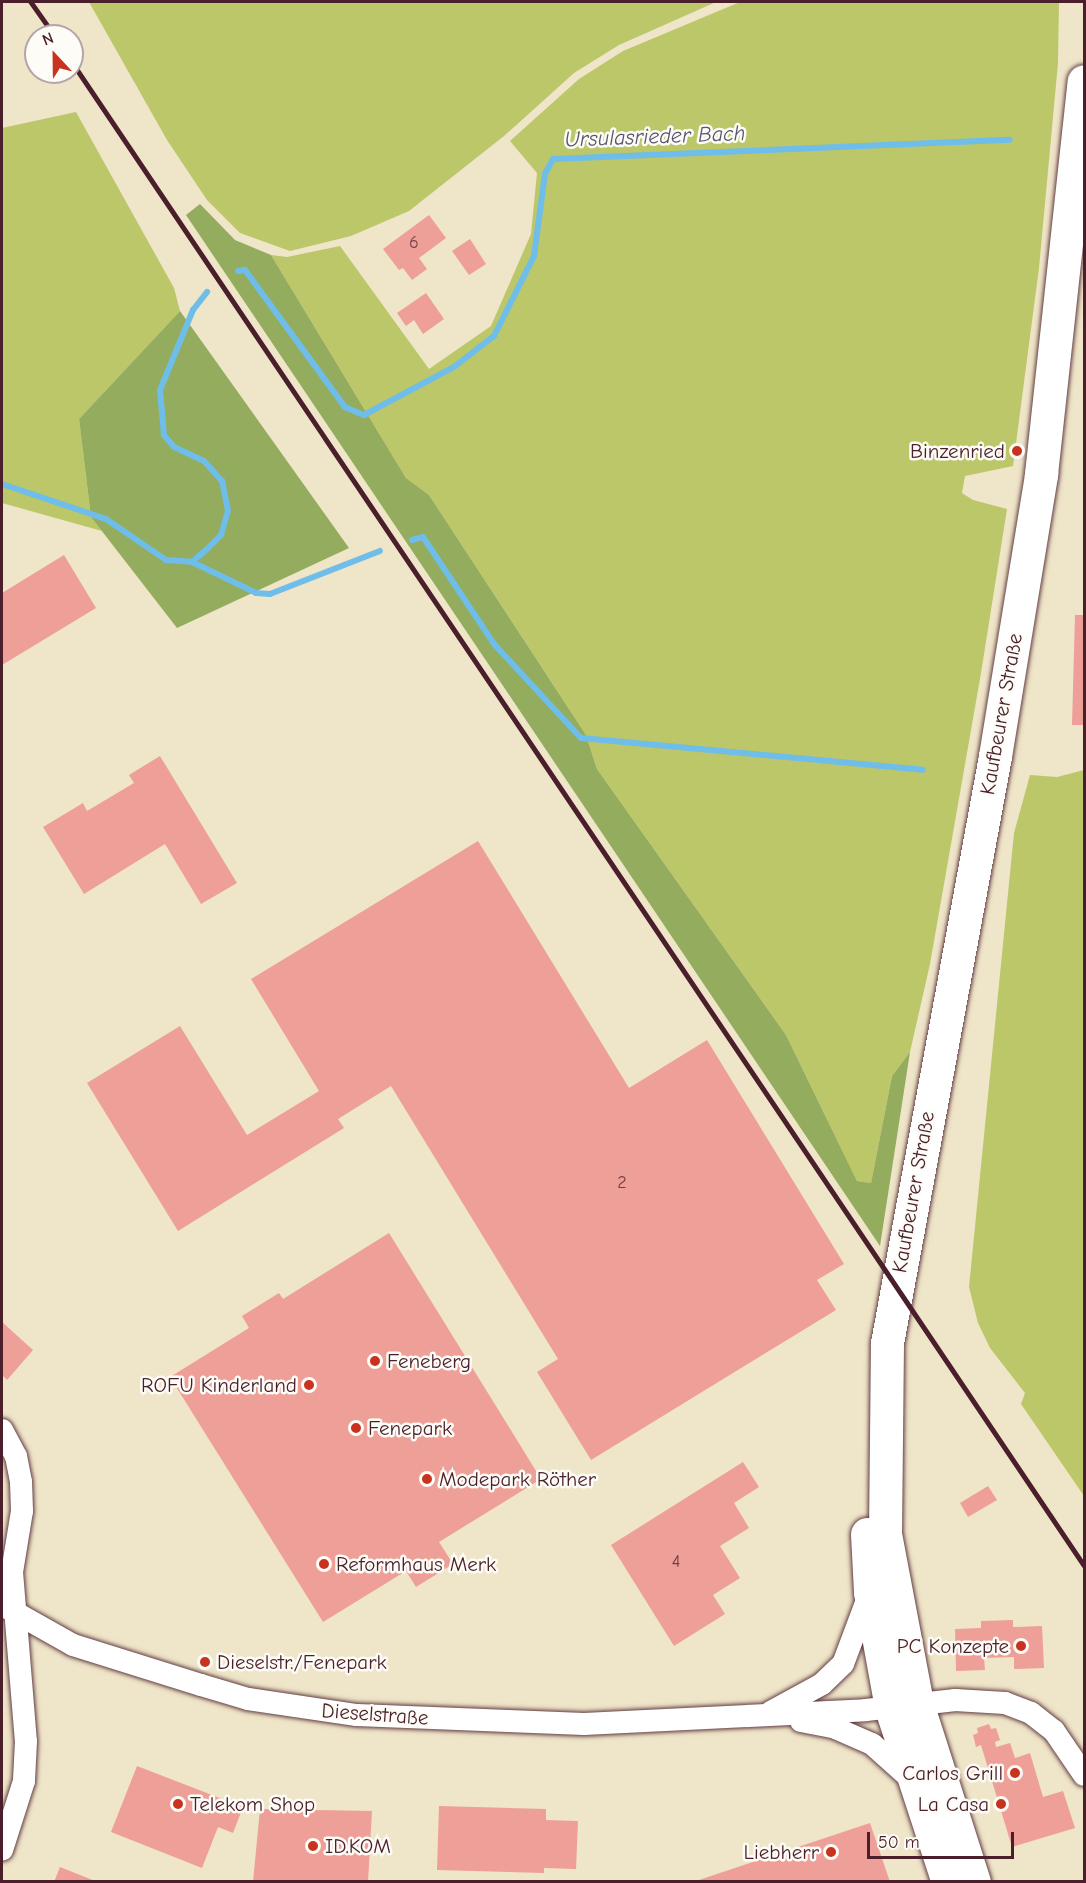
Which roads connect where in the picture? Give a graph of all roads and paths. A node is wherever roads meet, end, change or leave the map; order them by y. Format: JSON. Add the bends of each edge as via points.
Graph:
{"nodes":[{"id":1,"x":1084,"y":81,"type":"edge"},
{"id":2,"x":887,"y":1343,"type":"junction"},
{"id":3,"x":2,"y":1430,"type":"edge"},
{"id":4,"x":870,"y":1592,"type":"junction"},
{"id":5,"x":8,"y":1609,"type":"edge"},
{"id":6,"x":904,"y":1705,"type":"junction"},
{"id":7,"x":768,"y":1714,"type":"junction"},
{"id":8,"x":1084,"y":1775,"type":"edge"},
{"id":9,"x":913,"y":1780,"type":"junction"},
{"id":10,"x":2,"y":1850,"type":"edge"},
{"id":11,"x":948,"y":1881,"type":"edge"},
{"id":12,"x":974,"y":1881,"type":"edge"}],
"edges":[{"from":1,"to":2,"type":"main road","name":"Kaufbeurer Straße","via":[[1041,474],[995,756]]},
{"from":2,"to":4,"type":"main road","name":"Kaufbeurer Straße","via":[[869,1416]]},
{"from":2,"to":6,"type":"main road","name":"Kaufbeurer Straße","via":[[885,1533]]},
{"from":3,"to":5,"type":"street","via":[[15,1456],[22,1511]]},
{"from":4,"to":6,"type":"main road","name":"Kaufbeurer Straße"},
{"from":4,"to":7,"type":"street","name":"Dieselstraße","via":[[843,1664],[822,1684]]},
{"from":5,"to":7,"type":"street","name":"Dieselstraße","via":[[73,1645],[248,1700],[302,1709],[584,1724]]},
{"from":5,"to":10,"type":"street","via":[[26,1741],[24,1781]]},
{"from":6,"to":7,"type":"street","name":"Dieselstraße"},
{"from":6,"to":8,"type":"street","name":"Dieselstraße","via":[[979,1700],[1020,1708],[1054,1731]]},
{"from":6,"to":9,"type":"main road","name":"Kaufbeurer Straße"},
{"from":6,"to":12,"type":"main road","name":"Kaufbeurer Straße"},
{"from":7,"to":9,"type":"street","name":"Dieselstraße","via":[[833,1727],[858,1737],[892,1759]]},
{"from":9,"to":11,"type":"main road","name":"Kaufbeurer Straße"}]}
